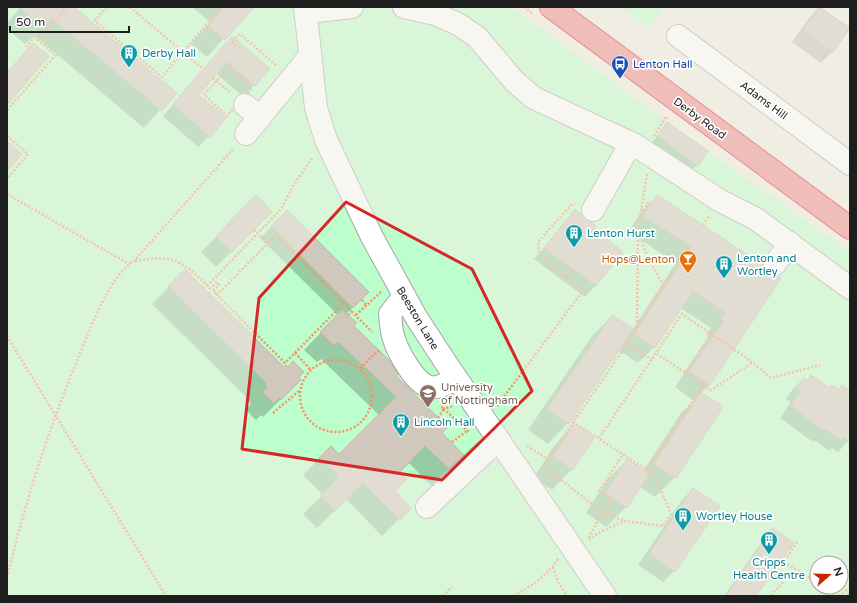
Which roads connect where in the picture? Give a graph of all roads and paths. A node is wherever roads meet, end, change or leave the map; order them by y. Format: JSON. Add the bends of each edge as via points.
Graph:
{"nodes":[{"id":1,"x":67,"y":7,"type":"edge"},
{"id":2,"x":106,"y":7,"type":"edge"},
{"id":3,"x":130,"y":7,"type":"edge"},
{"id":4,"x":221,"y":7,"type":"edge"},
{"id":5,"x":352,"y":7,"type":"edge"},
{"id":6,"x":404,"y":7,"type":"edge"},
{"id":7,"x":551,"y":7,"type":"edge"},
{"id":8,"x":306,"y":10,"type":"edge"},
{"id":9,"x":678,"y":36,"type":"dead end"},
{"id":10,"x":38,"y":40,"type":"junction"},
{"id":11,"x":236,"y":46,"type":"dead end"},
{"id":12,"x":26,"y":47,"type":"dead end"},
{"id":13,"x":183,"y":53,"type":"junction"},
{"id":14,"x":310,"y":56,"type":"junction"},
{"id":15,"x":276,"y":65,"type":"dead end"},
{"id":16,"x":203,"y":69,"type":"dead end"},
{"id":17,"x":213,"y":78,"type":"dead end"},
{"id":18,"x":217,"y":81,"type":"junction"},
{"id":19,"x":7,"y":110,"type":"edge"},
{"id":20,"x":248,"y":114,"type":"junction"},
{"id":21,"x":664,"y":120,"type":"dead end"},
{"id":22,"x":7,"y":136,"type":"edge"},
{"id":23,"x":326,"y":140,"type":"junction"},
{"id":24,"x":631,"y":143,"type":"junction"},
{"id":25,"x":650,"y":155,"type":"junction"},
{"id":26,"x":850,"y":164,"type":"edge"},
{"id":27,"x":7,"y":179,"type":"edge"},
{"id":28,"x":7,"y":194,"type":"edge"},
{"id":29,"x":650,"y":205,"type":"dead end"},
{"id":30,"x":641,"y":209,"type":"junction"},
{"id":31,"x":593,"y":210,"type":"joint"},
{"id":32,"x":850,"y":228,"type":"edge"},
{"id":33,"x":254,"y":230,"type":"dead end"},
{"id":34,"x":638,"y":230,"type":"junction"},
{"id":35,"x":790,"y":243,"type":"junction"},
{"id":36,"x":268,"y":244,"type":"junction"},
{"id":37,"x":689,"y":246,"type":"dead end"},
{"id":38,"x":134,"y":261,"type":"junction"},
{"id":39,"x":128,"y":264,"type":"junction"},
{"id":40,"x":775,"y":264,"type":"dead end"},
{"id":41,"x":574,"y":269,"type":"dead end"},
{"id":42,"x":567,"y":278,"type":"junction"},
{"id":43,"x":663,"y":285,"type":"junction"},
{"id":44,"x":207,"y":286,"type":"junction"},
{"id":45,"x":399,"y":287,"type":"junction"},
{"id":46,"x":850,"y":288,"type":"edge"},
{"id":47,"x":217,"y":295,"type":"junction"},
{"id":48,"x":362,"y":300,"type":"dead end"},
{"id":49,"x":344,"y":303,"type":"junction"},
{"id":50,"x":366,"y":305,"type":"junction"},
{"id":51,"x":352,"y":311,"type":"junction"},
{"id":52,"x":348,"y":315,"type":"dead end"},
{"id":53,"x":356,"y":315,"type":"junction"},
{"id":54,"x":637,"y":327,"type":"junction"},
{"id":55,"x":712,"y":334,"type":"junction"},
{"id":56,"x":7,"y":336,"type":"edge"},
{"id":57,"x":384,"y":336,"type":"junction"},
{"id":58,"x":627,"y":344,"type":"junction"},
{"id":59,"x":295,"y":353,"type":"junction"},
{"id":60,"x":657,"y":354,"type":"junction"},
{"id":61,"x":371,"y":358,"type":"junction"},
{"id":62,"x":652,"y":360,"type":"junction"},
{"id":63,"x":374,"y":362,"type":"dead end"},
{"id":64,"x":752,"y":363,"type":"junction"},
{"id":65,"x":820,"y":365,"type":"dead end"},
{"id":66,"x":360,"y":368,"type":"junction"},
{"id":67,"x":311,"y":370,"type":"junction"},
{"id":68,"x":685,"y":373,"type":"junction"},
{"id":69,"x":456,"y":379,"type":"junction"},
{"id":70,"x":703,"y":386,"type":"junction"},
{"id":71,"x":300,"y":390,"type":"junction"},
{"id":72,"x":444,"y":409,"type":"dead end"},
{"id":73,"x":492,"y":412,"type":"dead end"},
{"id":74,"x":55,"y":413,"type":"junction"},
{"id":75,"x":273,"y":413,"type":"dead end"},
{"id":76,"x":573,"y":422,"type":"junction"},
{"id":77,"x":467,"y":431,"type":"junction"},
{"id":78,"x":470,"y":434,"type":"dead end"},
{"id":79,"x":599,"y":438,"type":"junction"},
{"id":80,"x":452,"y":442,"type":"dead end"},
{"id":81,"x":499,"y":442,"type":"junction"},
{"id":82,"x":525,"y":445,"type":"dead end"},
{"id":83,"x":622,"y":454,"type":"junction"},
{"id":84,"x":548,"y":459,"type":"junction"},
{"id":85,"x":647,"y":470,"type":"junction"},
{"id":86,"x":426,"y":507,"type":"dead end"},
{"id":87,"x":602,"y":512,"type":"junction"},
{"id":88,"x":625,"y":521,"type":"junction"},
{"id":89,"x":797,"y":542,"type":"dead end"},
{"id":90,"x":562,"y":554,"type":"dead end"},
{"id":91,"x":553,"y":567,"type":"junction"},
{"id":92,"x":7,"y":578,"type":"edge"},
{"id":93,"x":785,"y":578,"type":"dead end"},
{"id":94,"x":809,"y":578,"type":"edge"},
{"id":95,"x":452,"y":587,"type":"dead end"},
{"id":96,"x":850,"y":588,"type":"edge"},
{"id":97,"x":444,"y":595,"type":"edge"},
{"id":98,"x":166,"y":596,"type":"edge"},
{"id":99,"x":514,"y":596,"type":"edge"},
{"id":100,"x":566,"y":596,"type":"edge"},
{"id":101,"x":605,"y":596,"type":"edge"},
{"id":102,"x":772,"y":596,"type":"edge"},
{"id":103,"x":838,"y":596,"type":"edge"}],
"edges":[{"from":1,"to":10,"type":"path"},
{"from":2,"to":13,"type":"path","via":[[95,21],[162,77]]},
{"from":3,"to":13,"type":"path"},
{"from":4,"to":13,"type":"path"},
{"from":5,"to":8,"type":"street"},
{"from":6,"to":24,"type":"street","via":[[435,14],[458,24],[477,37],[515,82],[534,98]]},
{"from":7,"to":32,"type":"highway","name":"Derby Road"},
{"from":8,"to":14,"type":"street","name":"Beeston Lane"},
{"from":9,"to":26,"type":"street","name":"Adams Hill"},
{"from":10,"to":12,"type":"path","via":[[34,37]]},
{"from":10,"to":19,"type":"path","via":[[56,55]]},
{"from":11,"to":15,"type":"path","via":[[230,42],[240,34]]},
{"from":13,"to":16,"type":"path"},
{"from":14,"to":20,"type":"street"},
{"from":14,"to":23,"type":"street","name":"Beeston Lane","via":[[316,108]]},
{"from":17,"to":18,"type":"path"},
{"from":18,"to":20,"type":"path"},
{"from":18,"to":20,"type":"path","via":[[204,95],[227,116]]},
{"from":18,"to":20,"type":"path","via":[[228,67],[252,88]]},
{"from":20,"to":38,"type":"path"},
{"from":21,"to":25,"type":"path","via":[[653,137]]},
{"from":22,"to":27,"type":"path","via":[[28,154]]},
{"from":23,"to":44,"type":"path","via":[[293,186],[281,209]]},
{"from":23,"to":45,"type":"street","name":"Beeston Lane"},
{"from":24,"to":25,"type":"street"},
{"from":24,"to":31,"type":"street"},
{"from":25,"to":30,"type":"path"},
{"from":25,"to":35,"type":"street","via":[[719,200],[756,218]]},
{"from":28,"to":39,"type":"path"},
{"from":29,"to":30,"type":"path","via":[[648,203],[644,210]]},
{"from":30,"to":34,"type":"path"},
{"from":31,"to":42,"type":"path","via":[[582,205],[571,206],[538,242],[539,253]]},
{"from":33,"to":36,"type":"path","bridge":true},
{"from":34,"to":43,"type":"path","via":[[647,255]]},
{"from":34,"to":54,"type":"path"},
{"from":35,"to":40,"type":"street"},
{"from":35,"to":46,"type":"street"},
{"from":36,"to":47,"type":"path"},
{"from":36,"to":49,"type":"path","via":[[276,235]]},
{"from":37,"to":43,"type":"path"},
{"from":38,"to":39,"type":"path"},
{"from":38,"to":44,"type":"path","via":[[166,258],[176,261],[186,265]]},
{"from":39,"to":74,"type":"path","via":[[97,312]]},
{"from":41,"to":42,"type":"path"},
{"from":42,"to":73,"type":"path","via":[[582,292]]},
{"from":43,"to":54,"type":"path"},
{"from":44,"to":47,"type":"path","via":[[210,288],[216,282],[219,285],[213,291]]},
{"from":45,"to":50,"type":"path"},
{"from":45,"to":57,"type":"street"},
{"from":45,"to":69,"type":"street","name":"Beeston Lane"},
{"from":47,"to":59,"type":"path","via":[[285,363]]},
{"from":48,"to":50,"type":"path"},
{"from":49,"to":51,"type":"path"},
{"from":49,"to":59,"type":"path"},
{"from":50,"to":53,"type":"path"},
{"from":51,"to":52,"type":"path"},
{"from":51,"to":53,"type":"path"},
{"from":53,"to":57,"type":"path"},
{"from":54,"to":58,"type":"path"},
{"from":55,"to":60,"type":"path","via":[[682,314]]},
{"from":55,"to":64,"type":"path"},
{"from":55,"to":68,"type":"path"},
{"from":56,"to":74,"type":"path"},
{"from":57,"to":61,"type":"path"},
{"from":57,"to":69,"type":"street","via":[[422,383],[436,387]]},
{"from":58,"to":62,"type":"path"},
{"from":58,"to":76,"type":"path"},
{"from":59,"to":67,"type":"path"},
{"from":60,"to":62,"type":"path"},
{"from":60,"to":68,"type":"path"},
{"from":61,"to":63,"type":"path"},
{"from":61,"to":66,"type":"path"},
{"from":62,"to":79,"type":"path"},
{"from":64,"to":65,"type":"path","via":[[771,378]]},
{"from":64,"to":70,"type":"path","via":[[711,390]]},
{"from":66,"to":67,"type":"path","via":[[342,360],[331,360]]},
{"from":66,"to":71,"type":"path","via":[[369,379],[373,390],[373,403],[360,425],[349,431],[324,431],[313,424],[305,415],[300,403]]},
{"from":67,"to":71,"type":"path","via":[[304,378]]},
{"from":68,"to":70,"type":"path"},
{"from":69,"to":81,"type":"street","name":"Beeston Lane"},
{"from":70,"to":85,"type":"path"},
{"from":71,"to":75,"type":"path"},
{"from":72,"to":77,"type":"path"},
{"from":74,"to":92,"type":"path","via":[[33,481]]},
{"from":74,"to":98,"type":"path"},
{"from":76,"to":79,"type":"path"},
{"from":76,"to":84,"type":"path"},
{"from":77,"to":78,"type":"path"},
{"from":77,"to":80,"type":"path"},
{"from":79,"to":83,"type":"path"},
{"from":81,"to":86,"type":"street","via":[[487,450]]},
{"from":81,"to":101,"type":"street","name":"Beeston Lane"},
{"from":82,"to":84,"type":"path"},
{"from":83,"to":85,"type":"path"},
{"from":83,"to":87,"type":"path","via":[[599,491],[612,500]]},
{"from":84,"to":87,"type":"path","via":[[543,466]]},
{"from":85,"to":88,"type":"path","via":[[656,478],[671,514],[668,521],[663,526]]},
{"from":87,"to":88,"type":"path"},
{"from":87,"to":88,"type":"path","via":[[587,542],[600,532]]},
{"from":89,"to":94,"type":"path","via":[[784,562]]},
{"from":90,"to":91,"type":"path"},
{"from":91,"to":99,"type":"path","via":[[534,584]]},
{"from":91,"to":100,"type":"path"},
{"from":93,"to":102,"type":"path"},
{"from":95,"to":97,"type":"path"},
{"from":96,"to":103,"type":"path"}]}
